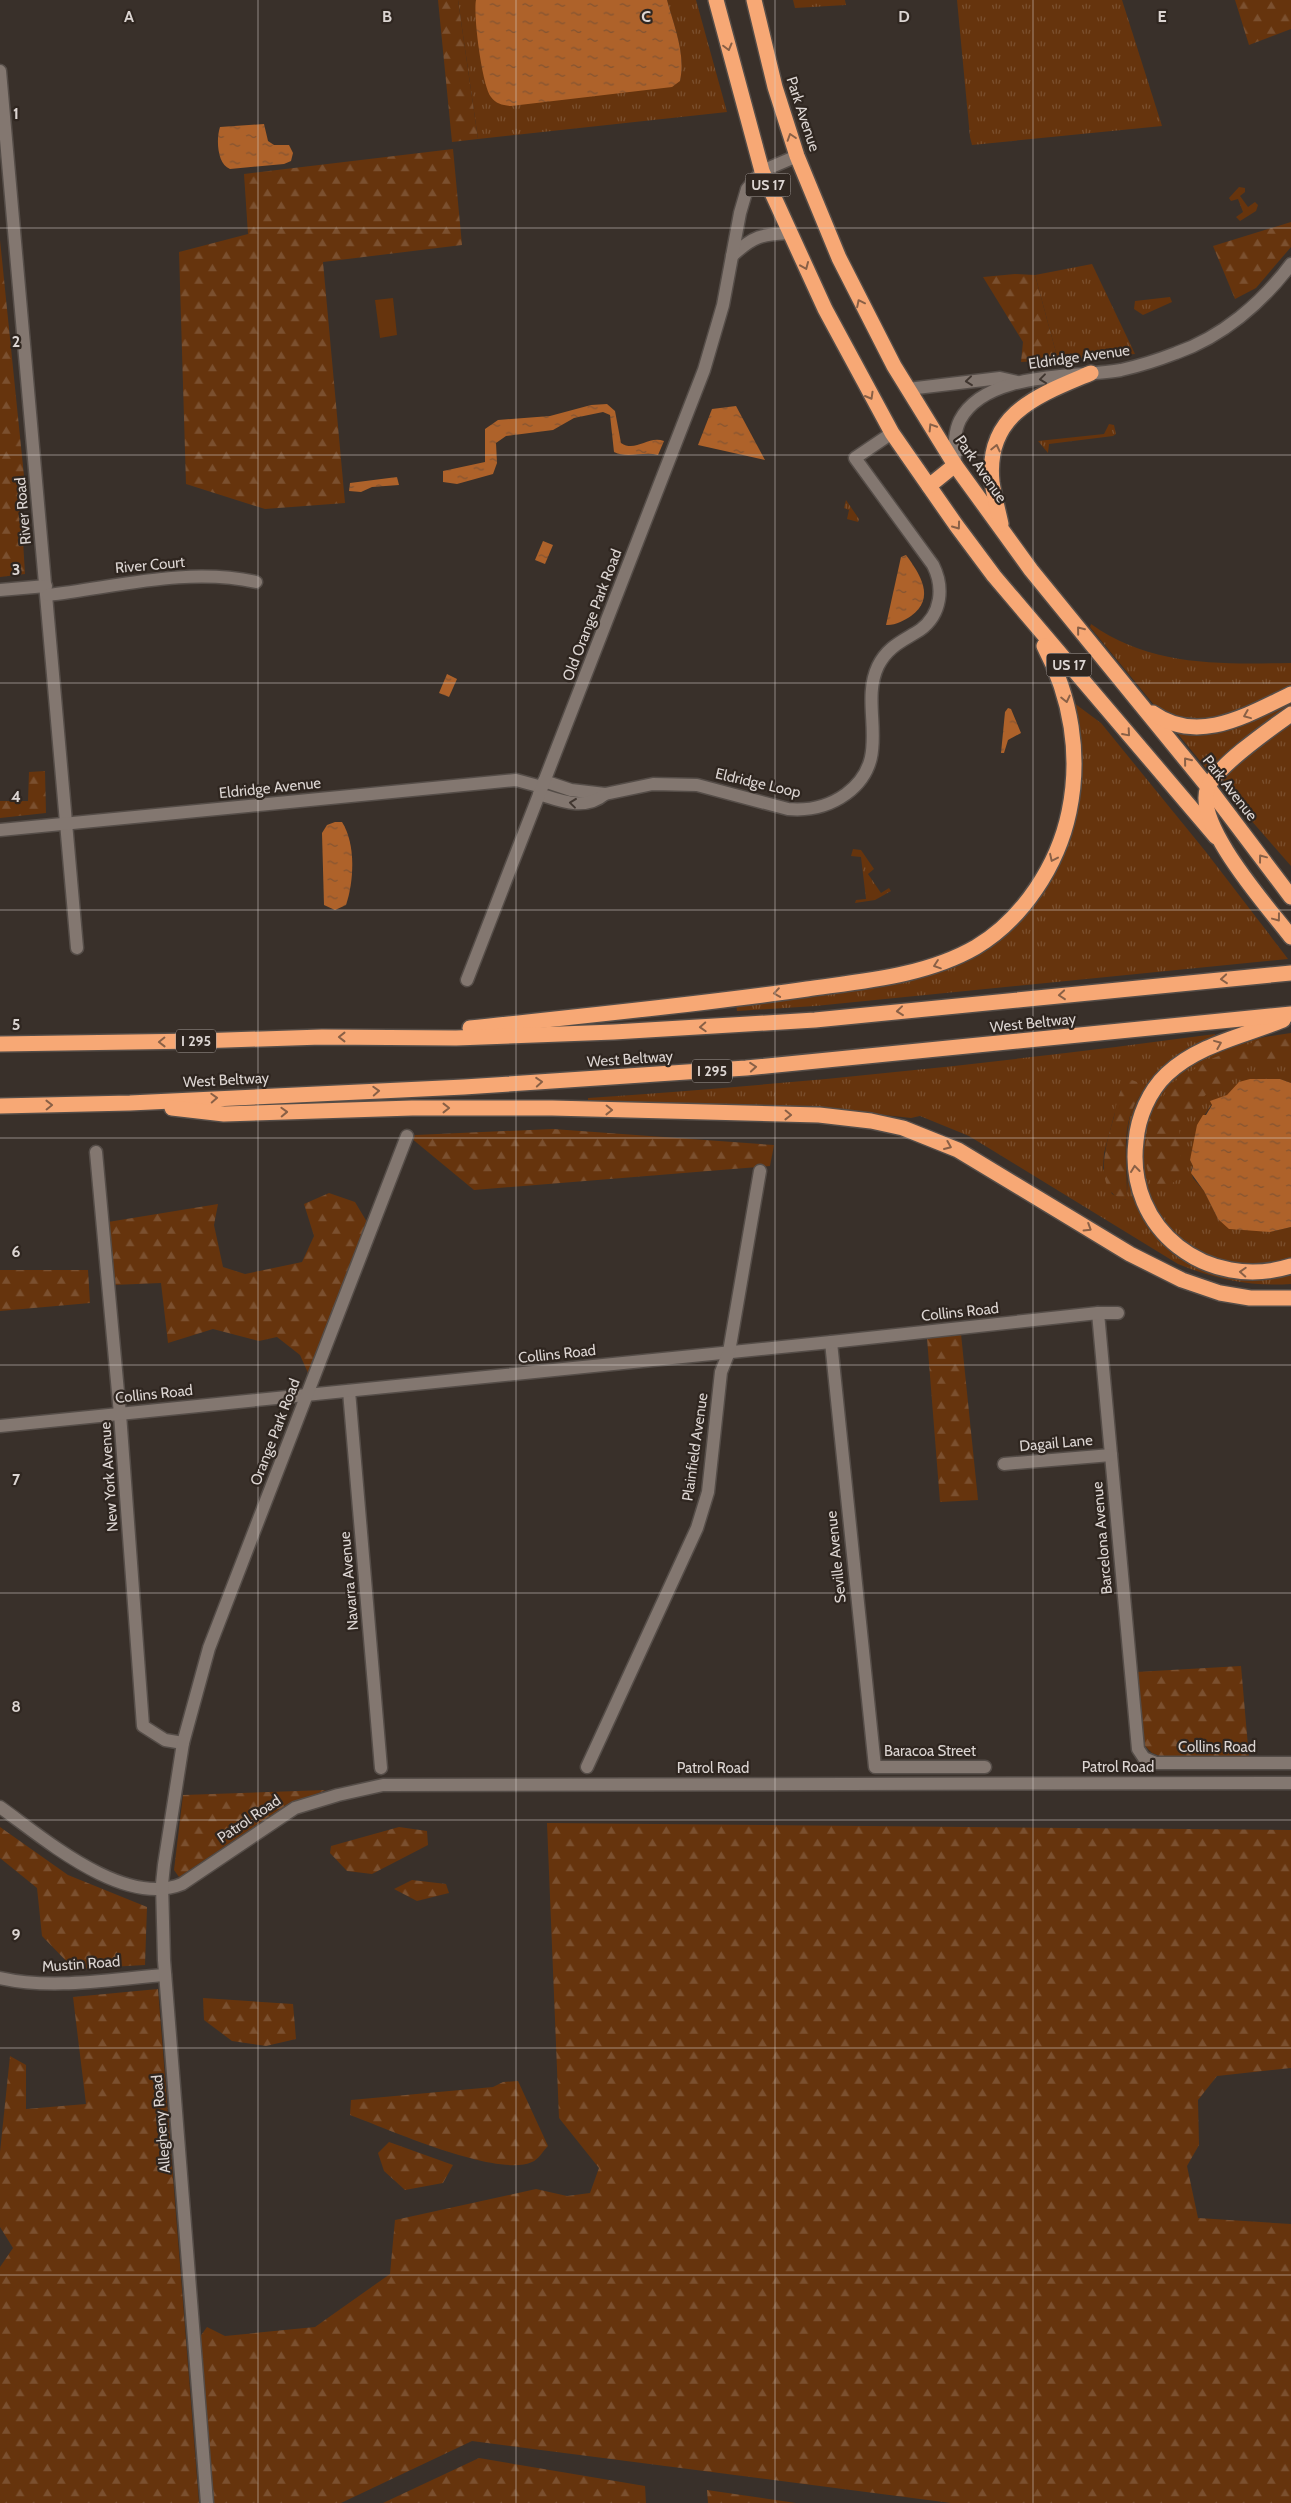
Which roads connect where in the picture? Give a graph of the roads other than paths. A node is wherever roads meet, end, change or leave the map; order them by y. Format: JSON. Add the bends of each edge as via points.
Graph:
{"nodes":[{"id":1,"x":716,"y":0,"type":"edge"},
{"id":2,"x":754,"y":0,"type":"edge"},
{"id":3,"x":0,"y":71,"type":"edge"},
{"id":4,"x":797,"y":156,"type":"junction"},
{"id":5,"x":762,"y":171,"type":"junction"},
{"id":6,"x":791,"y":233,"type":"junction"},
{"id":7,"x":732,"y":256,"type":"junction"},
{"id":8,"x":1291,"y":264,"type":"edge"},
{"id":9,"x":1091,"y":373,"type":"junction"},
{"id":10,"x":1018,"y":382,"type":"junction"},
{"id":11,"x":908,"y":389,"type":"junction"},
{"id":12,"x":892,"y":433,"type":"junction"},
{"id":13,"x":955,"y":465,"type":"junction"},
{"id":14,"x":929,"y":486,"type":"junction"},
{"id":15,"x":1002,"y":530,"type":"junction"},
{"id":16,"x":256,"y":582,"type":"dead end"},
{"id":17,"x":0,"y":590,"type":"edge"},
{"id":18,"x":47,"y":590,"type":"junction"},
{"id":19,"x":1032,"y":623,"type":"junction"},
{"id":20,"x":1291,"y":694,"type":"edge"},
{"id":21,"x":1140,"y":704,"type":"junction"},
{"id":22,"x":1291,"y":714,"type":"edge"},
{"id":23,"x":1208,"y":787,"type":"junction"},
{"id":24,"x":541,"y":788,"type":"junction"},
{"id":25,"x":67,"y":824,"type":"junction"},
{"id":26,"x":0,"y":830,"type":"edge"},
{"id":27,"x":1216,"y":837,"type":"junction"},
{"id":28,"x":1291,"y":896,"type":"edge"},
{"id":29,"x":1291,"y":937,"type":"edge"},
{"id":30,"x":77,"y":948,"type":"dead end"},
{"id":31,"x":1291,"y":973,"type":"edge"},
{"id":32,"x":467,"y":980,"type":"dead end"},
{"id":33,"x":1291,"y":1015,"type":"edge"},
{"id":34,"x":391,"y":1036,"type":"junction"},
{"id":35,"x":0,"y":1044,"type":"edge"},
{"id":36,"x":130,"y":1103,"type":"junction"},
{"id":37,"x":0,"y":1106,"type":"edge"},
{"id":38,"x":407,"y":1136,"type":"dead end"},
{"id":39,"x":96,"y":1152,"type":"dead end"},
{"id":40,"x":760,"y":1171,"type":"dead end"},
{"id":41,"x":1291,"y":1266,"type":"edge"},
{"id":42,"x":1291,"y":1298,"type":"edge"},
{"id":43,"x":1098,"y":1313,"type":"junction"},
{"id":44,"x":1118,"y":1313,"type":"dead end"},
{"id":45,"x":831,"y":1342,"type":"junction"},
{"id":46,"x":729,"y":1352,"type":"junction"},
{"id":47,"x":349,"y":1391,"type":"junction"},
{"id":48,"x":307,"y":1395,"type":"junction"},
{"id":49,"x":120,"y":1414,"type":"junction"},
{"id":50,"x":0,"y":1426,"type":"edge"},
{"id":51,"x":1111,"y":1455,"type":"junction"},
{"id":52,"x":1004,"y":1464,"type":"dead end"},
{"id":53,"x":183,"y":1743,"type":"junction"},
{"id":54,"x":1144,"y":1758,"type":"joint"},
{"id":55,"x":1291,"y":1763,"type":"edge"},
{"id":56,"x":587,"y":1767,"type":"dead end"},
{"id":57,"x":875,"y":1767,"type":"joint"},
{"id":58,"x":985,"y":1767,"type":"dead end"},
{"id":59,"x":381,"y":1768,"type":"dead end"},
{"id":60,"x":1291,"y":1783,"type":"edge"},
{"id":61,"x":0,"y":1807,"type":"edge"},
{"id":62,"x":162,"y":1889,"type":"junction"},
{"id":63,"x":165,"y":1974,"type":"junction"},
{"id":64,"x":0,"y":1978,"type":"edge"},
{"id":65,"x":207,"y":2503,"type":"edge"}],
"edges":[{"from":1,"to":5,"type":"highway","number":"US 17","one_way":true},
{"from":4,"to":2,"type":"highway","name":"Park Avenue","number":"US 17","one_way":true,"via":[[775,87]]},
{"from":3,"to":18,"type":"street","name":"River Road"},
{"from":4,"to":5,"type":"street","name":"Old Orange Park Road"},
{"from":11,"to":4,"type":"highway","name":"Park Avenue","number":"US 17","one_way":true,"via":[[858,301]]},
{"from":5,"to":6,"type":"highway","number":"US 17"},
{"from":5,"to":7,"type":"street","name":"Old Orange Park Road","via":[[747,189]]},
{"from":6,"to":7,"type":"street","via":[[748,240]]},
{"from":6,"to":12,"type":"highway","number":"US 17","one_way":true,"via":[[850,359]]},
{"from":7,"to":24,"type":"street","name":"Old Orange Park Road","via":[[724,305],[704,370]]},
{"from":8,"to":9,"type":"street","name":"Eldridge Avenue","via":[[1252,306],[1206,340],[1142,364]]},
{"from":9,"to":10,"type":"street","name":"Eldridge Avenue","one_way":true},
{"from":15,"to":9,"type":"highway","one_way":true,"via":[[992,482],[997,441],[1006,422],[1020,407],[1041,394]]},
{"from":10,"to":11,"type":"street","name":"Eldridge Avenue","one_way":true,"via":[[1000,378]]},
{"from":10,"to":13,"type":"street","name":"Eldridge Avenue","via":[[988,393],[960,420],[955,433]]},
{"from":13,"to":11,"type":"highway","name":"Park Avenue","number":"US 17","one_way":true},
{"from":12,"to":14,"type":"highway","number":"US 17"},
{"from":12,"to":24,"type":"street","name":"Eldridge Loop","one_way":true,"via":[[855,458],[933,565],[940,583],[940,594],[937,608],[928,623],[896,643],[877,668],[873,688],[874,746],[866,771],[857,784],[830,804],[803,810],[697,785],[653,784],[605,794]]},
{"from":13,"to":14,"type":"highway"},
{"from":13,"to":15,"type":"highway","name":"Park Avenue","number":"US 17"},
{"from":14,"to":19,"type":"highway","number":"US 17","one_way":true},
{"from":21,"to":15,"type":"highway","name":"Park Avenue","number":"US 17","one_way":true},
{"from":16,"to":18,"type":"street","name":"River Court","via":[[229,576],[147,579]]},
{"from":17,"to":18,"type":"street","name":"River Court"},
{"from":18,"to":25,"type":"street","name":"River Road"},
{"from":19,"to":27,"type":"highway","number":"US 17","one_way":true},
{"from":19,"to":34,"type":"highway","one_way":true,"via":[[1065,694],[1072,733],[1072,795],[1062,837],[1032,894],[1006,924],[978,946],[934,966],[842,984],[726,1001]]},
{"from":20,"to":21,"type":"highway","one_way":true,"via":[[1221,725],[1206,727],[1165,721]]},
{"from":23,"to":21,"type":"highway","name":"Park Avenue","number":"US 17","one_way":true},
{"from":22,"to":23,"type":"highway","via":[[1220,772]]},
{"from":23,"to":27,"type":"highway","via":[[1206,811]]},
{"from":28,"to":23,"type":"highway","name":"Park Avenue","number":"US 17","one_way":true},
{"from":24,"to":25,"type":"street","name":"Eldridge Avenue","via":[[516,780]]},
{"from":24,"to":32,"type":"street","name":"Old Orange Park Road"},
{"from":25,"to":26,"type":"street","name":"Eldridge Avenue"},
{"from":25,"to":30,"type":"street","name":"River Road"},
{"from":27,"to":29,"type":"highway","number":"US 17","one_way":true},
{"from":31,"to":34,"type":"highway","name":"West Beltway","number":"I 295","one_way":true,"via":[[815,1020],[456,1038]]},
{"from":36,"to":33,"type":"highway","name":"West Beltway","number":"I 295","one_way":true,"via":[[464,1087],[737,1069]]},
{"from":41,"to":33,"type":"highway","one_way":true,"via":[[1271,1271],[1234,1272],[1205,1263],[1179,1248],[1148,1211],[1139,1191],[1134,1157],[1141,1117],[1149,1098],[1168,1074],[1204,1050]]},
{"from":34,"to":35,"type":"highway","name":"West Beltway","number":"I 295","one_way":true},
{"from":37,"to":36,"type":"highway","name":"West Beltway","number":"I 295","one_way":true},
{"from":36,"to":42,"type":"highway","one_way":true,"via":[[224,1114],[412,1108],[552,1108],[846,1117],[902,1128],[958,1150],[1130,1254],[1182,1280],[1250,1298]]},
{"from":38,"to":48,"type":"street","name":"Orange Park Road"},
{"from":39,"to":49,"type":"street","name":"New York Avenue"},
{"from":40,"to":46,"type":"street","name":"Plainfield Avenue"},
{"from":43,"to":44,"type":"street","name":"Collins Road"},
{"from":43,"to":45,"type":"street","name":"Collins Road"},
{"from":43,"to":51,"type":"street","name":"Barcelona Avenue"},
{"from":45,"to":46,"type":"street","name":"Collins Road"},
{"from":45,"to":57,"type":"street","name":"Seville Avenue"},
{"from":46,"to":47,"type":"street","name":"Collins Road"},
{"from":46,"to":56,"type":"street","name":"Plainfield Avenue","via":[[721,1372],[708,1492],[697,1528]]},
{"from":47,"to":48,"type":"street","name":"Collins Road"},
{"from":47,"to":59,"type":"street","name":"Navarra Avenue"},
{"from":48,"to":49,"type":"street","name":"Collins Road"},
{"from":48,"to":53,"type":"street","name":"Orange Park Road","via":[[209,1648]]},
{"from":49,"to":50,"type":"street","name":"Collins Road"},
{"from":49,"to":53,"type":"street","name":"New York Avenue","via":[[143,1726],[165,1740]]},
{"from":51,"to":52,"type":"street","name":"Dagail Lane"},
{"from":51,"to":54,"type":"street","name":"Barcelona Avenue","via":[[1137,1739]]},
{"from":53,"to":62,"type":"street","name":"Allegheny Road"},
{"from":54,"to":55,"type":"street","name":"Collins Road","via":[[1156,1763]]},
{"from":57,"to":58,"type":"street","name":"Baracoa Street"},
{"from":60,"to":62,"type":"street","name":"Patrol Road","via":[[383,1785],[295,1808],[182,1884]]},
{"from":61,"to":62,"type":"street","via":[[72,1858],[129,1885]]},
{"from":62,"to":63,"type":"street","name":"Allegheny Road"},
{"from":63,"to":64,"type":"street","name":"Mustin Road","via":[[50,1983],[22,1983]]},
{"from":63,"to":65,"type":"street","name":"Allegheny Road"}]}
